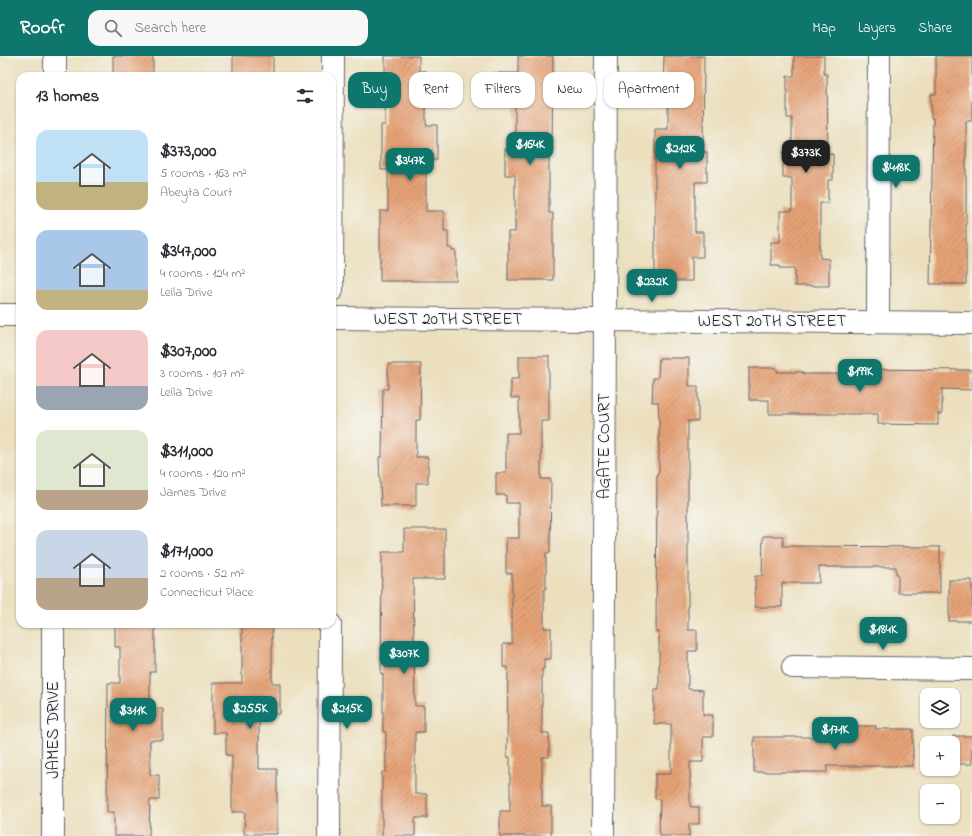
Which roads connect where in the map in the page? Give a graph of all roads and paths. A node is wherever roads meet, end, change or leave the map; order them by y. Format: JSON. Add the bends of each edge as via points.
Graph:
{"nodes":[{"id":1,"x":55,"y":56,"type":"edge"},
{"id":2,"x":333,"y":56,"type":"edge"},
{"id":3,"x":606,"y":56,"type":"edge"},
{"id":4,"x":880,"y":56,"type":"edge"},
{"id":5,"x":55,"y":72,"type":"edge"},
{"id":6,"x":333,"y":72,"type":"edge"},
{"id":7,"x":0,"y":315,"type":"edge"},
{"id":8,"x":16,"y":315,"type":"edge"},
{"id":9,"x":336,"y":318,"type":"edge"},
{"id":10,"x":605,"y":320,"type":"junction"},
{"id":11,"x":878,"y":322,"type":"junction"},
{"id":12,"x":972,"y":323,"type":"edge"},
{"id":13,"x":53,"y":628,"type":"edge"},
{"id":14,"x":330,"y":628,"type":"edge"},
{"id":15,"x":793,"y":667,"type":"dead end"},
{"id":16,"x":972,"y":669,"type":"edge"},
{"id":17,"x":53,"y":836,"type":"edge"},
{"id":18,"x":329,"y":836,"type":"edge"},
{"id":19,"x":603,"y":836,"type":"edge"}],
"edges":[{"from":1,"to":5,"type":"street"},
{"from":2,"to":6,"type":"street"},
{"from":3,"to":10,"type":"street","name":"AGATE COURT"},
{"from":4,"to":11,"type":"street"},
{"from":7,"to":8,"type":"street"},
{"from":9,"to":10,"type":"street","name":"WEST 20TH STREET"},
{"from":10,"to":11,"type":"street","name":"WEST 20TH STREET"},
{"from":10,"to":19,"type":"street","name":"AGATE COURT"},
{"from":11,"to":12,"type":"street","name":"WEST 20TH STREET"},
{"from":13,"to":17,"type":"street","name":"JAMES DRIVE"},
{"from":14,"to":18,"type":"street"},
{"from":15,"to":16,"type":"street"}]}
